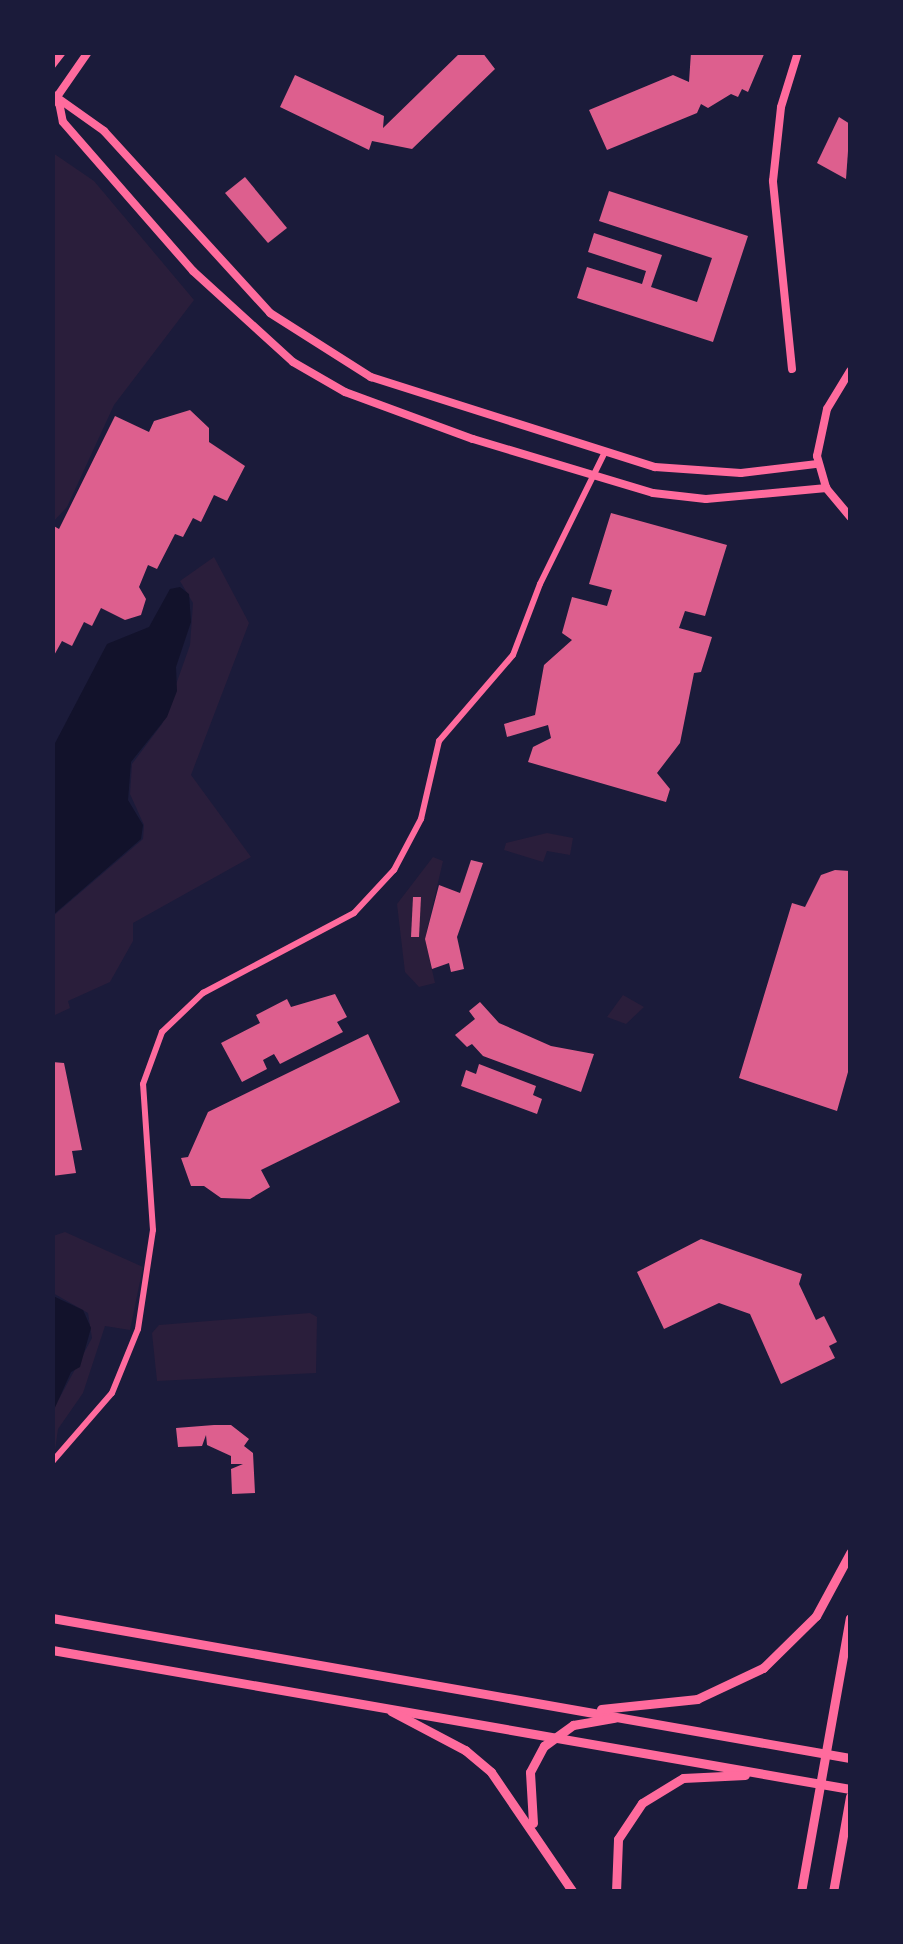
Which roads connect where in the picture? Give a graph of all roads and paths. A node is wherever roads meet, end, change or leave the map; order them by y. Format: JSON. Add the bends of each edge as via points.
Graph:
{"nodes":[{"id":1,"x":62,"y":52,"type":"edge"},
{"id":2,"x":88,"y":52,"type":"edge"},
{"id":3,"x":798,"y":52,"type":"edge"},
{"id":4,"x":52,"y":65,"type":"edge"},
{"id":5,"x":54,"y":98,"type":"edge"},
{"id":6,"x":792,"y":370,"type":"dead end"},
{"id":7,"x":850,"y":372,"type":"edge"},
{"id":8,"x":604,"y":454,"type":"junction"},
{"id":9,"x":817,"y":464,"type":"junction"},
{"id":10,"x":596,"y":478,"type":"junction"},
{"id":11,"x":826,"y":488,"type":"junction"},
{"id":12,"x":850,"y":517,"type":"edge"},
{"id":13,"x":52,"y":1462,"type":"edge"},
{"id":14,"x":850,"y":1553,"type":"edge"},
{"id":15,"x":52,"y":1618,"type":"edge"},
{"id":16,"x":850,"y":1618,"type":"edge"},
{"id":17,"x":52,"y":1650,"type":"edge"},
{"id":18,"x":379,"y":1706,"type":"junction"},
{"id":19,"x":584,"y":1710,"type":"junction"},
{"id":20,"x":622,"y":1717,"type":"junction"},
{"id":21,"x":552,"y":1737,"type":"junction"},
{"id":22,"x":850,"y":1758,"type":"edge"},
{"id":23,"x":762,"y":1774,"type":"junction"},
{"id":24,"x":850,"y":1789,"type":"edge"},
{"id":25,"x":850,"y":1797,"type":"edge"},
{"id":26,"x":534,"y":1828,"type":"junction"},
{"id":27,"x":573,"y":1892,"type":"edge"},
{"id":28,"x":616,"y":1892,"type":"edge"},
{"id":29,"x":798,"y":1892,"type":"edge"},
{"id":30,"x":833,"y":1892,"type":"edge"}],
"edges":[{"from":1,"to":4,"type":"street"},
{"from":2,"to":5,"type":"street"},
{"from":3,"to":6,"type":"street","via":[[781,106],[774,181]]},
{"from":5,"to":8,"type":"street","via":[[104,131],[238,281],[308,342],[399,388]]},
{"from":5,"to":10,"type":"street","via":[[63,122],[193,271],[293,362],[402,416]]},
{"from":7,"to":9,"type":"street","via":[[827,409]]},
{"from":8,"to":9,"type":"street","via":[[698,473]]},
{"from":8,"to":10,"type":"street"},
{"from":9,"to":11,"type":"street"},
{"from":10,"to":11,"type":"street","via":[[706,499]]},
{"from":10,"to":13,"type":"street","via":[[547,569],[513,655],[439,741],[421,819],[394,870],[354,913],[203,993],[162,1032],[142,1096],[153,1230],[138,1329],[106,1402]]},
{"from":11,"to":12,"type":"street"},
{"from":14,"to":19,"type":"main road","via":[[806,1629],[746,1678],[696,1699]]},
{"from":15,"to":19,"type":"main road"},
{"from":16,"to":29,"type":"main road"},
{"from":17,"to":18,"type":"main road"},
{"from":18,"to":21,"type":"main road"},
{"from":18,"to":26,"type":"main road","via":[[464,1750],[510,1792]]},
{"from":19,"to":20,"type":"main road"},
{"from":20,"to":21,"type":"main road","via":[[573,1725]]},
{"from":20,"to":22,"type":"main road"},
{"from":21,"to":23,"type":"main road"},
{"from":21,"to":26,"type":"main road","via":[[530,1772]]},
{"from":23,"to":24,"type":"main road"},
{"from":23,"to":28,"type":"main road","via":[[683,1778],[654,1792],[618,1839]]},
{"from":25,"to":30,"type":"main road"},
{"from":26,"to":27,"type":"main road"}]}
